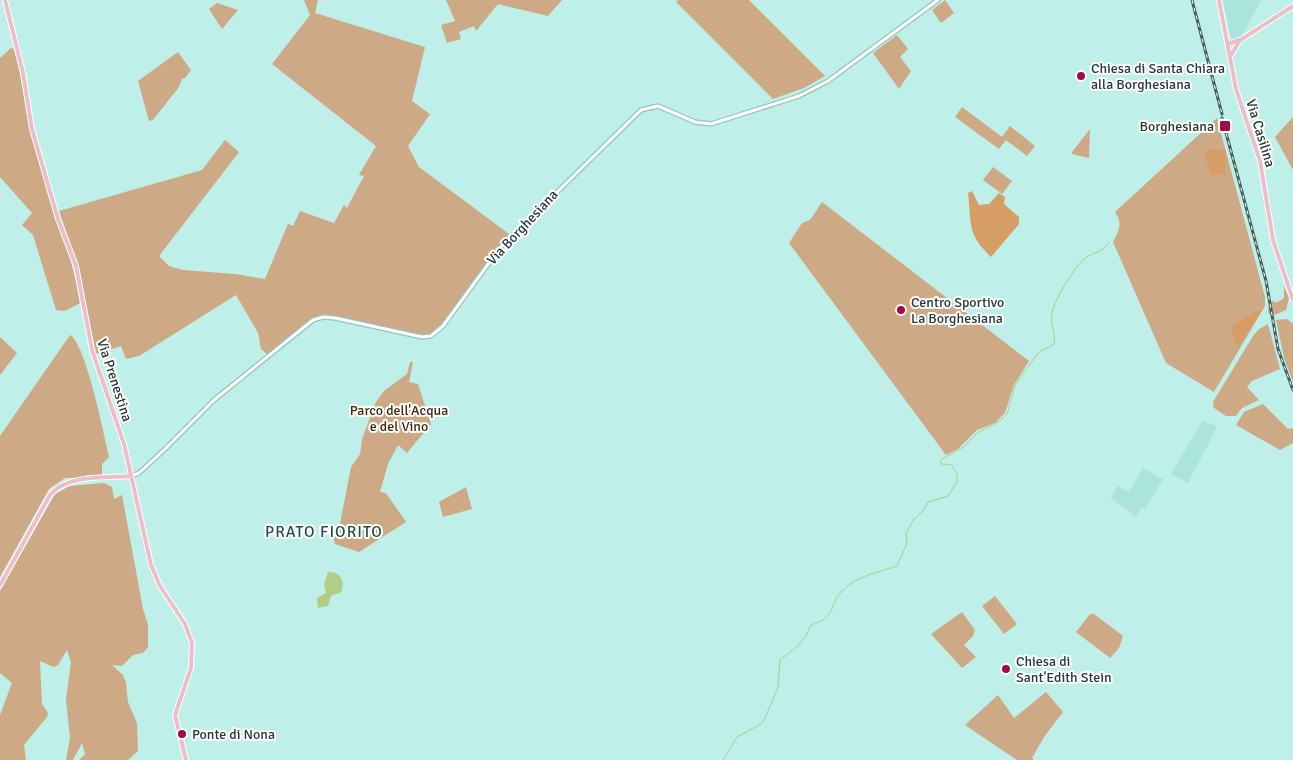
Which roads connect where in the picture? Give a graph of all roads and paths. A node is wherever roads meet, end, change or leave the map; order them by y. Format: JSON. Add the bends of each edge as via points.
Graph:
{"nodes":[{"id":1,"x":5,"y":0,"type":"edge"},
{"id":2,"x":938,"y":0,"type":"edge"},
{"id":3,"x":1219,"y":0,"type":"edge"},
{"id":4,"x":1293,"y":6,"type":"edge"},
{"id":5,"x":1242,"y":39,"type":"junction"},
{"id":6,"x":1236,"y":45,"type":"junction"},
{"id":7,"x":1228,"y":46,"type":"junction"},
{"id":8,"x":1230,"y":57,"type":"junction"},
{"id":9,"x":1293,"y":300,"type":"edge"},
{"id":10,"x":131,"y":476,"type":"junction"},
{"id":11,"x":0,"y":585,"type":"edge"},
{"id":12,"x":186,"y":760,"type":"edge"}],
"edges":[{"from":1,"to":10,"type":"main road","name":"Via Prenestina","via":[[33,131],[58,219],[76,264],[92,350],[122,436]]},
{"from":2,"to":10,"type":"street","name":"Via Borghesiana","via":[[828,81],[802,95],[714,124],[696,122],[658,106],[641,110],[504,243],[445,324],[434,333],[422,337],[335,318],[322,317],[311,321],[214,400],[139,473]]},
{"from":3,"to":7,"type":"main road","name":"Via Casilina"},
{"from":4,"to":5,"type":"main road"},
{"from":5,"to":6,"type":"main road"},
{"from":5,"to":7,"type":"main road"},
{"from":6,"to":7,"type":"main road"},
{"from":6,"to":8,"type":"main road"},
{"from":7,"to":8,"type":"main road","name":"Via Casilina"},
{"from":8,"to":9,"type":"main road","name":"Via Casilina","via":[[1238,94],[1260,161],[1274,243]]},
{"from":10,"to":11,"type":"main road","via":[[77,481],[57,487]]},
{"from":10,"to":12,"type":"main road","name":"Via Prenestina","via":[[153,569],[160,586],[184,622],[193,646],[191,669],[175,718]]}]}
